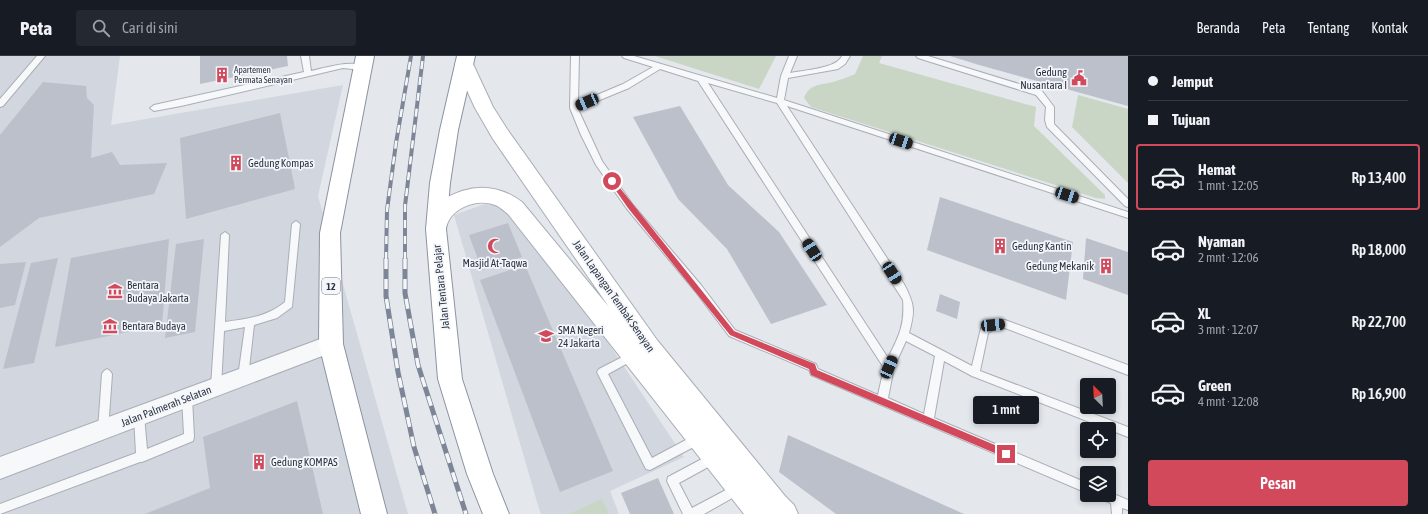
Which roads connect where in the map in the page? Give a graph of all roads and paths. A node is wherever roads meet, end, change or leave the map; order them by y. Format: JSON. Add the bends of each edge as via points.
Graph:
{"nodes":[{"id":1,"x":41,"y":56,"type":"edge"},
{"id":2,"x":304,"y":56,"type":"edge"},
{"id":3,"x":575,"y":56,"type":"edge"},
{"id":4,"x":626,"y":56,"type":"edge"},
{"id":5,"x":793,"y":56,"type":"edge"},
{"id":6,"x":846,"y":56,"type":"edge"},
{"id":7,"x":920,"y":56,"type":"edge"},
{"id":8,"x":465,"y":60,"type":"edge"},
{"id":9,"x":363,"y":62,"type":"edge"},
{"id":10,"x":660,"y":66,"type":"junction"},
{"id":11,"x":308,"y":73,"type":"junction"},
{"id":12,"x":785,"y":76,"type":"junction"},
{"id":13,"x":701,"y":79,"type":"junction"},
{"id":14,"x":780,"y":101,"type":"junction"},
{"id":15,"x":0,"y":104,"type":"edge"},
{"id":16,"x":154,"y":108,"type":"dead end"},
{"id":17,"x":574,"y":108,"type":"junction"},
{"id":18,"x":1128,"y":204,"type":"edge"},
{"id":19,"x":1128,"y":215,"type":"edge"},
{"id":20,"x":296,"y":224,"type":"dead end"},
{"id":21,"x":436,"y":228,"type":"junction"},
{"id":22,"x":224,"y":235,"type":"dead end"},
{"id":23,"x":250,"y":322,"type":"junction"},
{"id":24,"x":220,"y":328,"type":"junction"},
{"id":25,"x":904,"y":335,"type":"junction"},
{"id":26,"x":331,"y":344,"type":"junction"},
{"id":27,"x":641,"y":351,"type":"junction"},
{"id":28,"x":940,"y":355,"type":"junction"},
{"id":29,"x":889,"y":367,"type":"junction"},
{"id":30,"x":1128,"y":370,"type":"edge"},
{"id":31,"x":975,"y":373,"type":"junction"},
{"id":32,"x":107,"y":374,"type":"dead end"},
{"id":33,"x":243,"y":377,"type":"junction"},
{"id":34,"x":216,"y":387,"type":"junction"},
{"id":35,"x":187,"y":398,"type":"junction"},
{"id":36,"x":882,"y":401,"type":"junction"},
{"id":37,"x":139,"y":416,"type":"junction"},
{"id":38,"x":928,"y":421,"type":"junction"},
{"id":39,"x":102,"y":430,"type":"junction"},
{"id":40,"x":1128,"y":432,"type":"edge"},
{"id":41,"x":708,"y":434,"type":"junction"},
{"id":42,"x":722,"y":453,"type":"junction"},
{"id":43,"x":142,"y":457,"type":"junction"},
{"id":44,"x":0,"y":468,"type":"edge"},
{"id":45,"x":747,"y":483,"type":"junction"},
{"id":46,"x":1080,"y":485,"type":"edge"},
{"id":47,"x":1116,"y":500,"type":"joint"},
{"id":48,"x":1128,"y":505,"type":"edge"},
{"id":49,"x":0,"y":509,"type":"edge"},
{"id":50,"x":374,"y":514,"type":"edge"},
{"id":51,"x":496,"y":514,"type":"edge"},
{"id":52,"x":689,"y":514,"type":"edge"},
{"id":53,"x":693,"y":514,"type":"edge"},
{"id":54,"x":760,"y":514,"type":"edge"},
{"id":55,"x":786,"y":514,"type":"edge"},
{"id":56,"x":1117,"y":514,"type":"edge"}],
"edges":[{"from":1,"to":15,"type":"lane"},
{"from":2,"to":11,"type":"lane"},
{"from":3,"to":17,"type":"lane"},
{"from":4,"to":10,"type":"lane"},
{"from":5,"to":12,"type":"lane"},
{"from":6,"to":12,"type":"lane","via":[[843,62],[835,67]]},
{"from":7,"to":18,"type":"lane","via":[[1039,94],[1050,107],[1050,125]]},
{"from":8,"to":21,"type":"main road","name":"Jalan Tentara Pelajar","via":[[440,182]]},
{"from":8,"to":27,"type":"main road","name":"Jalan Lapangan Tembak Senayan","via":[[484,108]]},
{"from":9,"to":11,"type":"lane"},
{"from":9,"to":26,"type":"main road","number":"12","via":[[330,233]]},
{"from":10,"to":13,"type":"lane"},
{"from":10,"to":17,"type":"lane","via":[[626,86]]},
{"from":11,"to":16,"type":"lane"},
{"from":12,"to":14,"type":"lane"},
{"from":13,"to":14,"type":"lane"},
{"from":13,"to":29,"type":"lane"},
{"from":14,"to":19,"type":"lane"},
{"from":14,"to":25,"type":"lane","via":[[908,300],[909,316]]},
{"from":17,"to":36,"type":"lane","via":[[584,135],[603,169],[630,207],[732,333],[812,366],[814,372]]},
{"from":20,"to":23,"type":"lane","via":[[289,304],[275,315]]},
{"from":21,"to":27,"type":"main road","name":"Jalan Lapangan Tembak Senayan","via":[[442,213],[454,203],[469,197],[485,195],[501,198],[515,208]]},
{"from":21,"to":51,"type":"main road","name":"Jalan Tentara Pelajar","via":[[450,379],[480,474]]},
{"from":22,"to":24,"type":"lane"},
{"from":23,"to":24,"type":"lane"},
{"from":23,"to":33,"type":"lane"},
{"from":24,"to":34,"type":"lane"},
{"from":25,"to":28,"type":"lane"},
{"from":25,"to":29,"type":"lane"},
{"from":26,"to":33,"type":"street","name":"Jalan Palmerah Selatan"},
{"from":26,"to":50,"type":"main road","number":"12"},
{"from":27,"to":41,"type":"main road","name":"Jalan Lapangan Tembak Senayan"},
{"from":27,"to":41,"type":"lane","via":[[602,372],[650,465]]},
{"from":28,"to":31,"type":"lane"},
{"from":28,"to":38,"type":"lane"},
{"from":29,"to":36,"type":"lane"},
{"from":30,"to":31,"type":"lane","via":[[1005,324],[993,325],[984,331]]},
{"from":31,"to":40,"type":"lane"},
{"from":32,"to":39,"type":"lane"},
{"from":33,"to":34,"type":"street","name":"Jalan Palmerah Selatan"},
{"from":34,"to":35,"type":"street","name":"Jalan Palmerah Selatan"},
{"from":35,"to":37,"type":"street","name":"Jalan Palmerah Selatan"},
{"from":35,"to":43,"type":"lane","via":[[189,437]]},
{"from":36,"to":38,"type":"lane"},
{"from":37,"to":39,"type":"street","name":"Jalan Palmerah Selatan"},
{"from":37,"to":43,"type":"lane"},
{"from":38,"to":46,"type":"lane"},
{"from":39,"to":44,"type":"street","name":"Jalan Palmerah Selatan"},
{"from":41,"to":42,"type":"main road","name":"Jalan Lapangan Tembak Senayan"},
{"from":42,"to":45,"type":"main road","name":"Jalan Lapangan Tembak Senayan"},
{"from":42,"to":52,"type":"lane","via":[[672,481]]},
{"from":43,"to":49,"type":"lane"},
{"from":45,"to":53,"type":"lane"},
{"from":45,"to":54,"type":"main road","name":"Jalan Lapangan Tembak Senayan"},
{"from":45,"to":55,"type":"main road","name":"Jalan Lapangan Tembak Senayan"},
{"from":47,"to":48,"type":"lane"},
{"from":47,"to":56,"type":"lane"}]}
